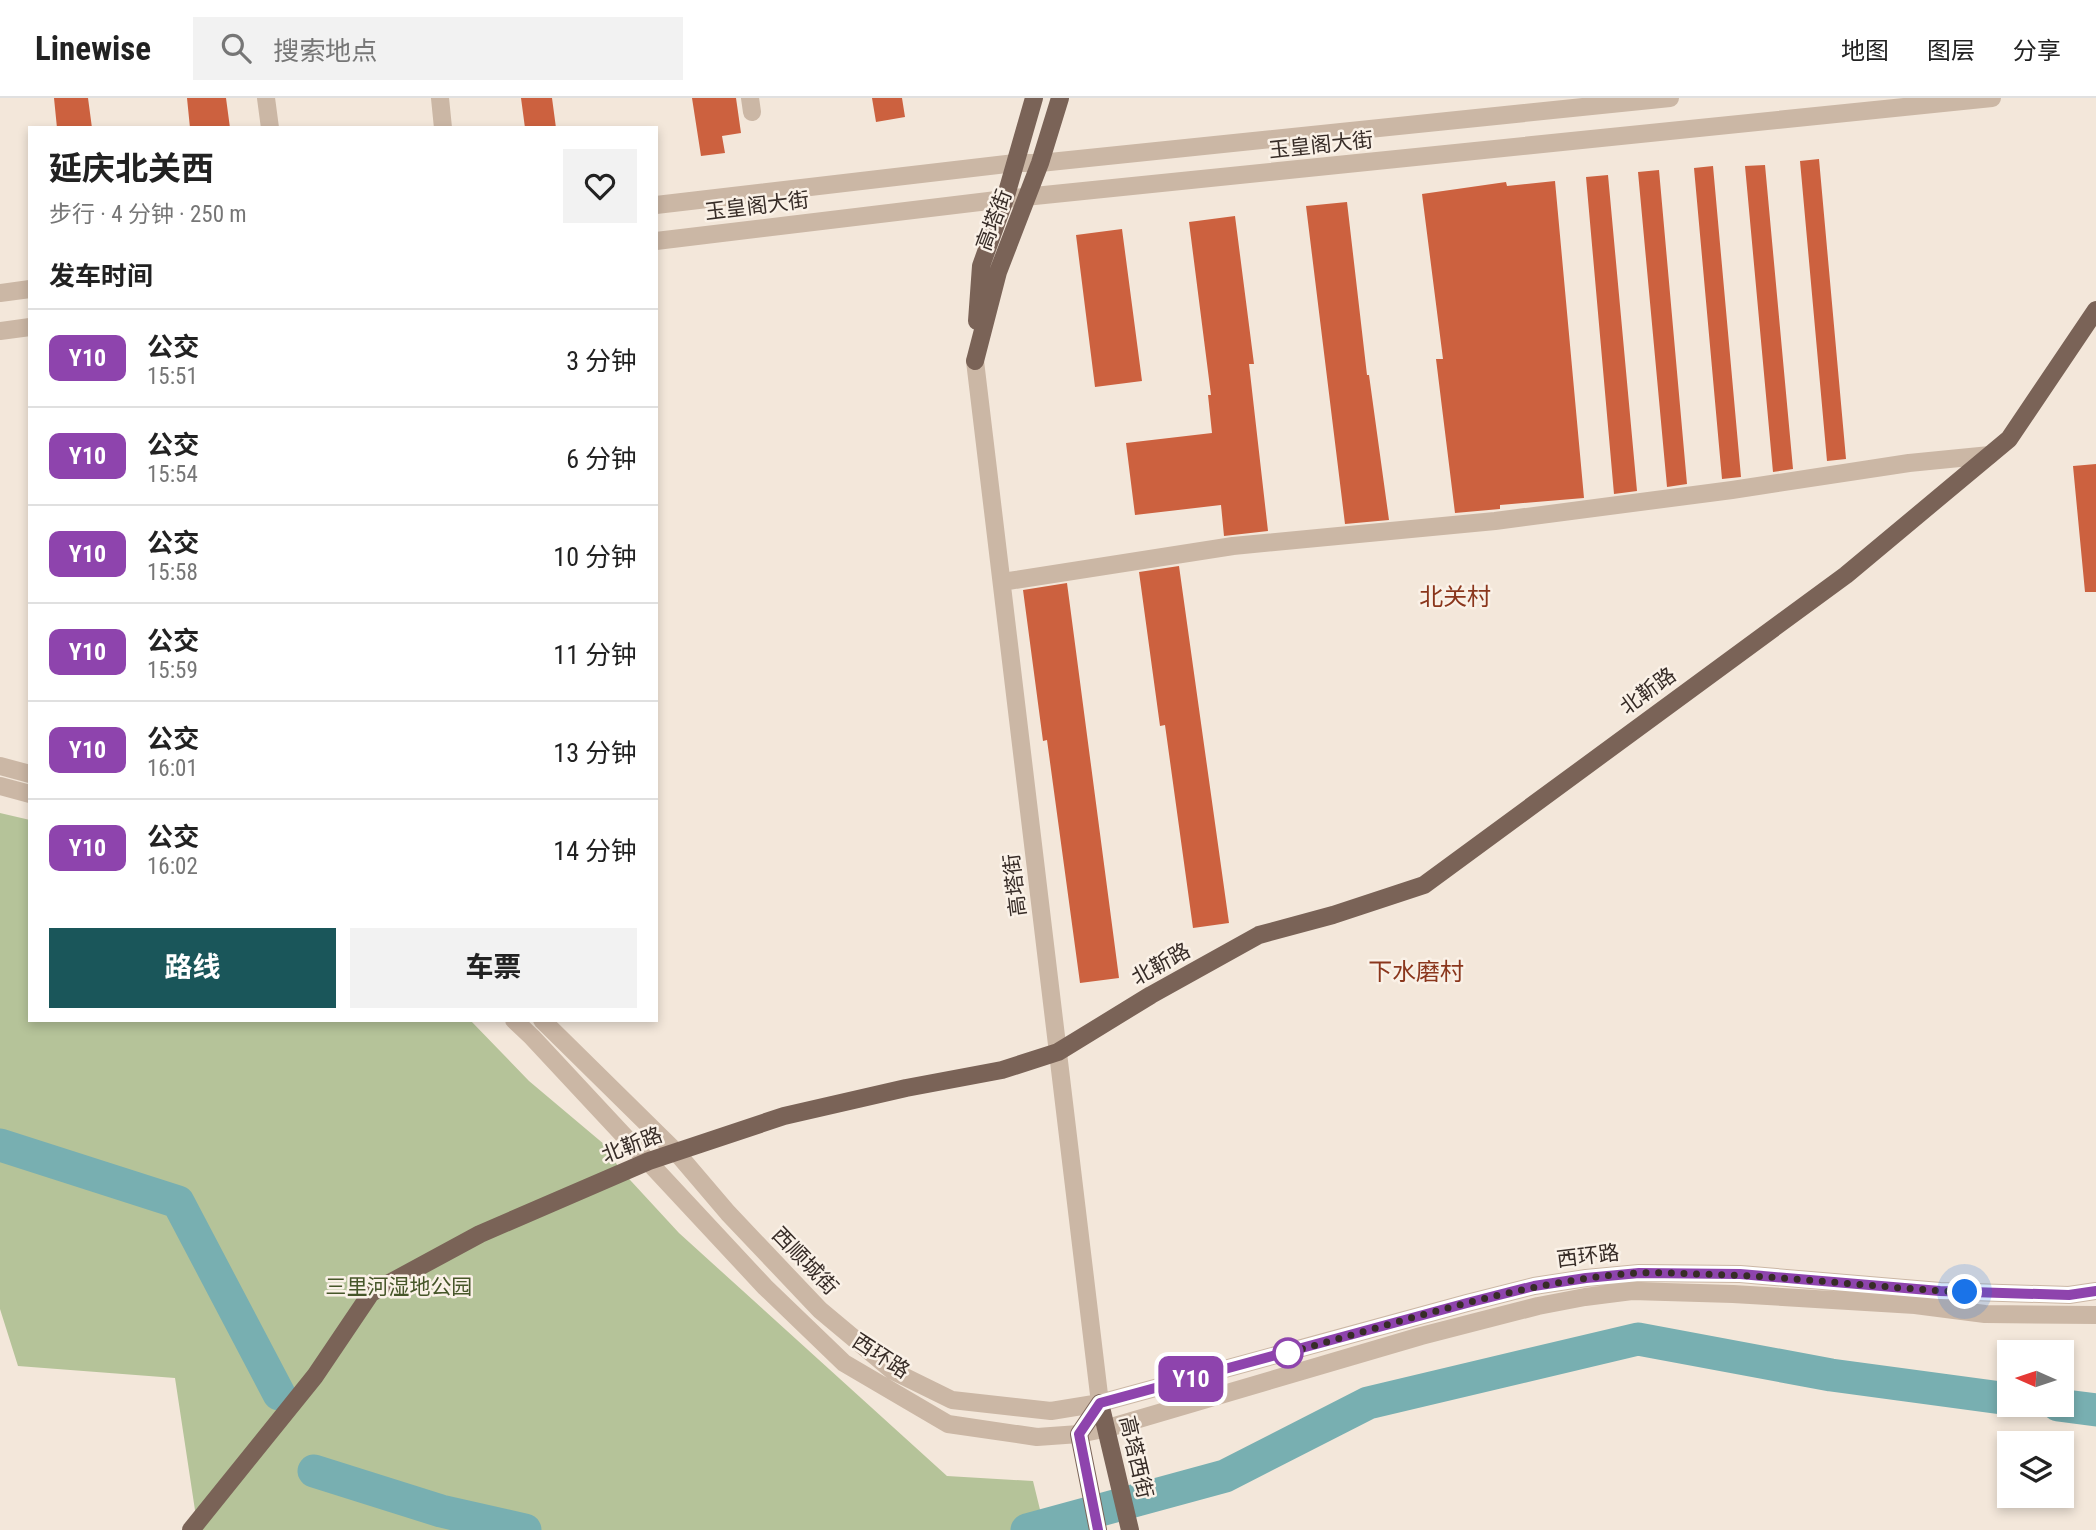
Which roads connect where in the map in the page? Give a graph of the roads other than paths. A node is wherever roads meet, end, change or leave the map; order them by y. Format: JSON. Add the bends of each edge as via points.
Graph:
{"nodes":[{"id":1,"x":266,"y":98,"type":"edge"},
{"id":2,"x":440,"y":98,"type":"edge"},
{"id":3,"x":1034,"y":98,"type":"edge"},
{"id":4,"x":1060,"y":98,"type":"edge"},
{"id":5,"x":1670,"y":98,"type":"edge"},
{"id":6,"x":1992,"y":98,"type":"edge"},
{"id":7,"x":270,"y":126,"type":"edge"},
{"id":8,"x":443,"y":126,"type":"edge"},
{"id":9,"x":1015,"y":163,"type":"junction"},
{"id":10,"x":1040,"y":163,"type":"junction"},
{"id":11,"x":1027,"y":198,"type":"junction"},
{"id":12,"x":1005,"y":199,"type":"junction"},
{"id":13,"x":658,"y":205,"type":"edge"},
{"id":14,"x":658,"y":241,"type":"edge"},
{"id":15,"x":28,"y":289,"type":"edge"},
{"id":16,"x":0,"y":293,"type":"edge"},
{"id":17,"x":2096,"y":310,"type":"edge"},
{"id":18,"x":28,"y":327,"type":"edge"},
{"id":19,"x":0,"y":331,"type":"edge"},
{"id":20,"x":975,"y":361,"type":"junction"},
{"id":21,"x":1990,"y":455,"type":"junction"},
{"id":22,"x":1002,"y":582,"type":"junction"},
{"id":23,"x":0,"y":765,"type":"edge"},
{"id":24,"x":28,"y":773,"type":"edge"},
{"id":25,"x":0,"y":786,"type":"edge"},
{"id":26,"x":28,"y":793,"type":"edge"},
{"id":27,"x":516,"y":1022,"type":"edge"},
{"id":28,"x":544,"y":1022,"type":"edge"},
{"id":29,"x":1058,"y":1052,"type":"junction"},
{"id":30,"x":676,"y":1152,"type":"junction"},
{"id":31,"x":649,"y":1161,"type":"junction"},
{"id":32,"x":2096,"y":1291,"type":"edge"},
{"id":33,"x":2096,"y":1315,"type":"edge"},
{"id":34,"x":1100,"y":1403,"type":"junction"},
{"id":35,"x":1108,"y":1428,"type":"junction"},
{"id":36,"x":1079,"y":1434,"type":"junction"},
{"id":37,"x":191,"y":1530,"type":"edge"},
{"id":38,"x":1098,"y":1530,"type":"edge"},
{"id":39,"x":1130,"y":1530,"type":"edge"}],
"edges":[{"from":1,"to":7,"type":"street"},
{"from":2,"to":8,"type":"street"},
{"from":3,"to":9,"type":"main road","name":"高塔街"},
{"from":4,"to":10,"type":"main road","name":"高塔街"},
{"from":5,"to":10,"type":"street","name":"玉皇阁大街"},
{"from":6,"to":11,"type":"street","name":"玉皇阁大街"},
{"from":9,"to":10,"type":"street","name":"玉皇阁大街"},
{"from":9,"to":12,"type":"main road","name":"高塔街"},
{"from":9,"to":13,"type":"street","name":"玉皇阁大街"},
{"from":10,"to":11,"type":"main road","name":"高塔街"},
{"from":11,"to":12,"type":"street","name":"玉皇阁大街"},
{"from":11,"to":20,"type":"main road","name":"高塔街","via":[[998,272]]},
{"from":12,"to":14,"type":"street","name":"玉皇阁大街"},
{"from":12,"to":20,"type":"main road","name":"高塔街","via":[[981,267]]},
{"from":15,"to":16,"type":"street"},
{"from":17,"to":21,"type":"main road","name":"北靳路","via":[[2009,439]]},
{"from":18,"to":19,"type":"street"},
{"from":20,"to":22,"type":"street","name":"高塔街"},
{"from":21,"to":22,"type":"street","via":[[1495,521],[1234,546]]},
{"from":21,"to":29,"type":"main road","name":"北靳路","via":[[1846,575],[1424,885],[1259,935]]},
{"from":22,"to":29,"type":"street","name":"高塔街"},
{"from":23,"to":24,"type":"street"},
{"from":25,"to":26,"type":"street"},
{"from":27,"to":31,"type":"street"},
{"from":28,"to":30,"type":"street","name":"西顺城街"},
{"from":29,"to":30,"type":"main road","name":"北靳路","via":[[1002,1070],[784,1116]]},
{"from":29,"to":34,"type":"street","name":"高塔街"},
{"from":30,"to":31,"type":"main road","name":"北靳路"},
{"from":30,"to":34,"type":"street","name":"西顺城街","via":[[820,1310],[893,1371],[952,1400],[1051,1411]]},
{"from":31,"to":36,"type":"street","name":"西环路","via":[[765,1287],[844,1363],[948,1424],[1037,1437]]},
{"from":31,"to":37,"type":"main road","name":"北靳路","via":[[480,1234],[371,1293],[315,1376]]},
{"from":32,"to":34,"type":"street","name":"西环路","via":[[2069,1295],[1940,1291],[1740,1274],[1639,1273],[1586,1278],[1467,1303]]},
{"from":33,"to":35,"type":"street","name":"西环路","via":[[1984,1314],[1733,1294],[1632,1291],[1538,1306],[1446,1330]]},
{"from":34,"to":35,"type":"main road","name":"高塔西街"},
{"from":34,"to":36,"type":"main road","name":"高塔西街"},
{"from":35,"to":36,"type":"street","name":"西环路"},
{"from":35,"to":39,"type":"main road","name":"高塔西街"},
{"from":36,"to":38,"type":"main road"}]}
